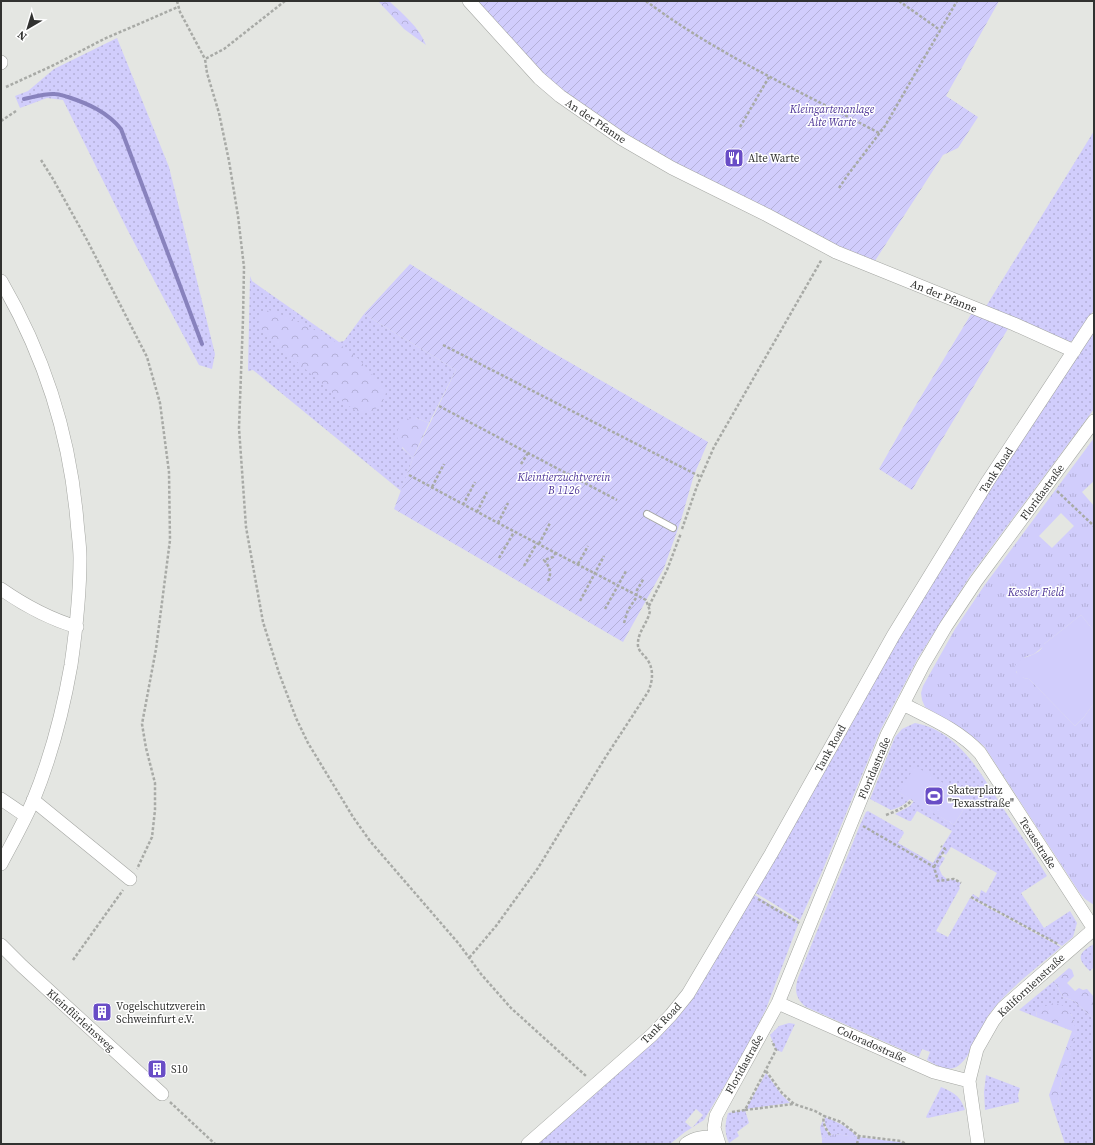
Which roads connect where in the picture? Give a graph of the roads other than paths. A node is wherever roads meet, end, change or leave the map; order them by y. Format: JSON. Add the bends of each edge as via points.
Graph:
{"nodes":[{"id":1,"x":469,"y":1,"type":"edge"},
{"id":2,"x":1,"y":281,"type":"edge"},
{"id":3,"x":1094,"y":320,"type":"edge"},
{"id":4,"x":1074,"y":351,"type":"junction"},
{"id":5,"x":1094,"y":421,"type":"edge"},
{"id":6,"x":647,"y":514,"type":"dead end"},
{"id":7,"x":673,"y":528,"type":"dead end"},
{"id":8,"x":1,"y":589,"type":"edge"},
{"id":9,"x":77,"y":627,"type":"junction"},
{"id":10,"x":903,"y":704,"type":"junction"},
{"id":11,"x":1,"y":799,"type":"edge"},
{"id":12,"x":33,"y":800,"type":"junction"},
{"id":13,"x":26,"y":816,"type":"junction"},
{"id":14,"x":1,"y":864,"type":"edge"},
{"id":15,"x":130,"y":879,"type":"road end"},
{"id":16,"x":1094,"y":929,"type":"edge"},
{"id":17,"x":1,"y":945,"type":"edge"},
{"id":18,"x":778,"y":1003,"type":"junction"},
{"id":19,"x":969,"y":1081,"type":"junction"},
{"id":20,"x":162,"y":1094,"type":"road end"},
{"id":21,"x":717,"y":1140,"type":"edge"},
{"id":22,"x":528,"y":1144,"type":"edge"},
{"id":23,"x":686,"y":1144,"type":"edge"},
{"id":24,"x":978,"y":1144,"type":"edge"}],
"edges":[{"from":1,"to":4,"type":"street","name":"An der Pfanne","via":[[540,78],[560,96],[622,140],[813,240]]},
{"from":2,"to":9,"type":"street","via":[[33,343],[50,386],[66,441],[75,496],[80,558]]},
{"from":3,"to":4,"type":"street","name":"Tank Road"},
{"from":4,"to":22,"type":"street","name":"Tank Road","via":[[984,488],[897,629],[688,994],[652,1035]]},
{"from":5,"to":10,"type":"street","name":"Floridastraße","via":[[946,626]]},
{"from":6,"to":7,"type":"lane"},
{"from":8,"to":9,"type":"street","via":[[57,621]]},
{"from":9,"to":12,"type":"street","via":[[66,694],[52,750]]},
{"from":10,"to":16,"type":"street","name":"Texasstraße","via":[[953,730],[980,753]]},
{"from":10,"to":18,"type":"street","name":"Floridastraße","via":[[887,735]]},
{"from":11,"to":13,"type":"street"},
{"from":12,"to":13,"type":"street"},
{"from":12,"to":15,"type":"street"},
{"from":13,"to":14,"type":"street"},
{"from":16,"to":19,"type":"street","name":"Kalifornienstraße","via":[[1003,1008],[977,1049]]},
{"from":17,"to":20,"type":"street","name":"Kleinflürleinsweg"},
{"from":18,"to":19,"type":"street","name":"Coloradostraße","via":[[934,1072]]},
{"from":18,"to":21,"type":"street","name":"Floridastraße","via":[[716,1116],[714,1128]]},
{"from":19,"to":24,"type":"street","name":"Kalifornienstraße"},
{"from":21,"to":23,"type":"street","via":[[703,1137]]}]}
